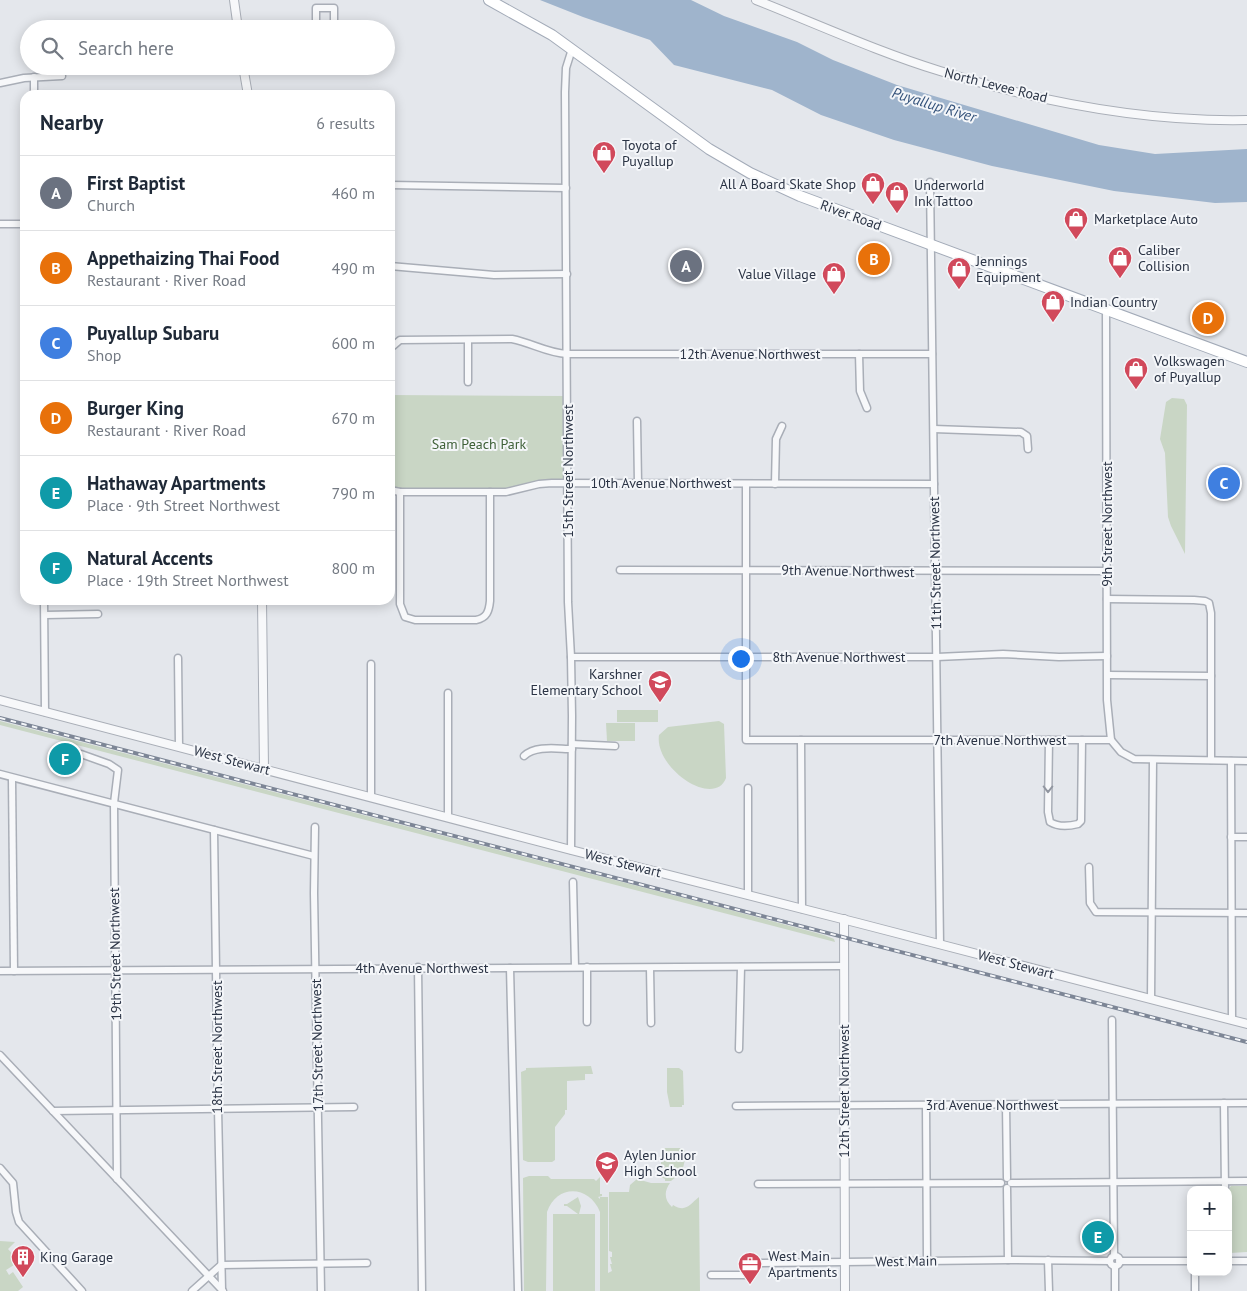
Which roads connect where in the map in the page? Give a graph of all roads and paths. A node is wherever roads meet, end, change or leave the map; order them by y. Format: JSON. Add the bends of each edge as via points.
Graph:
{"nodes":[{"id":1,"x":234,"y":0,"type":"edge"},
{"id":2,"x":489,"y":0,"type":"edge"},
{"id":3,"x":756,"y":0,"type":"edge"},
{"id":4,"x":237,"y":20,"type":"edge"},
{"id":5,"x":316,"y":20,"type":"edge"},
{"id":6,"x":334,"y":20,"type":"edge"},
{"id":7,"x":572,"y":49,"type":"junction"},
{"id":8,"x":245,"y":75,"type":"edge"},
{"id":9,"x":62,"y":76,"type":"dead end"},
{"id":10,"x":34,"y":77,"type":"junction"},
{"id":11,"x":0,"y":83,"type":"edge"},
{"id":12,"x":34,"y":90,"type":"edge"},
{"id":13,"x":247,"y":90,"type":"edge"},
{"id":14,"x":1247,"y":120,"type":"edge"},
{"id":15,"x":930,"y":182,"type":"dead end"},
{"id":16,"x":395,"y":185,"type":"edge"},
{"id":17,"x":566,"y":188,"type":"junction"},
{"id":18,"x":0,"y":224,"type":"edge"},
{"id":19,"x":20,"y":224,"type":"edge"},
{"id":20,"x":931,"y":245,"type":"junction"},
{"id":21,"x":395,"y":266,"type":"edge"},
{"id":22,"x":567,"y":274,"type":"junction"},
{"id":23,"x":1106,"y":309,"type":"junction"},
{"id":24,"x":468,"y":340,"type":"junction"},
{"id":25,"x":395,"y":344,"type":"edge"},
{"id":26,"x":567,"y":354,"type":"junction"},
{"id":27,"x":860,"y":354,"type":"junction"},
{"id":28,"x":932,"y":354,"type":"junction"},
{"id":29,"x":1247,"y":362,"type":"edge"},
{"id":30,"x":468,"y":382,"type":"dead end"},
{"id":31,"x":867,"y":408,"type":"dead end"},
{"id":32,"x":637,"y":421,"type":"dead end"},
{"id":33,"x":782,"y":426,"type":"dead end"},
{"id":34,"x":934,"y":430,"type":"junction"},
{"id":35,"x":1028,"y":449,"type":"dead end"},
{"id":36,"x":568,"y":483,"type":"junction"},
{"id":37,"x":638,"y":483,"type":"junction"},
{"id":38,"x":746,"y":484,"type":"junction"},
{"id":39,"x":775,"y":484,"type":"junction"},
{"id":40,"x":934,"y":484,"type":"junction"},
{"id":41,"x":395,"y":491,"type":"edge"},
{"id":42,"x":400,"y":492,"type":"junction"},
{"id":43,"x":490,"y":492,"type":"junction"},
{"id":44,"x":620,"y":570,"type":"dead end"},
{"id":45,"x":746,"y":570,"type":"junction"},
{"id":46,"x":1107,"y":571,"type":"junction"},
{"id":47,"x":935,"y":572,"type":"junction"},
{"id":48,"x":1107,"y":598,"type":"junction"},
{"id":49,"x":44,"y":605,"type":"edge"},
{"id":50,"x":262,"y":605,"type":"edge"},
{"id":51,"x":98,"y":614,"type":"dead end"},
{"id":52,"x":44,"y":615,"type":"junction"},
{"id":53,"x":745,"y":656,"type":"junction"},
{"id":54,"x":1108,"y":656,"type":"junction"},
{"id":55,"x":571,"y":657,"type":"junction"},
{"id":56,"x":936,"y":657,"type":"junction"},
{"id":57,"x":178,"y":658,"type":"dead end"},
{"id":58,"x":371,"y":664,"type":"dead end"},
{"id":59,"x":1108,"y":675,"type":"junction"},
{"id":60,"x":1212,"y":676,"type":"junction"},
{"id":61,"x":448,"y":693,"type":"dead end"},
{"id":62,"x":0,"y":700,"type":"edge"},
{"id":63,"x":45,"y":712,"type":"junction"},
{"id":64,"x":938,"y":739,"type":"junction"},
{"id":65,"x":801,"y":740,"type":"junction"},
{"id":66,"x":1049,"y":740,"type":"junction"},
{"id":67,"x":1082,"y":740,"type":"junction"},
{"id":68,"x":1111,"y":740,"type":"junction"},
{"id":69,"x":180,"y":746,"type":"junction"},
{"id":70,"x":615,"y":746,"type":"dead end"},
{"id":71,"x":572,"y":747,"type":"junction"},
{"id":72,"x":81,"y":754,"type":"dead end"},
{"id":73,"x":524,"y":756,"type":"dead end"},
{"id":74,"x":1153,"y":760,"type":"junction"},
{"id":75,"x":1211,"y":760,"type":"junction"},
{"id":76,"x":1231,"y":761,"type":"junction"},
{"id":77,"x":1247,"y":761,"type":"edge"},
{"id":78,"x":264,"y":769,"type":"junction"},
{"id":79,"x":0,"y":774,"type":"edge"},
{"id":80,"x":12,"y":779,"type":"junction"},
{"id":81,"x":748,"y":788,"type":"dead end"},
{"id":82,"x":371,"y":797,"type":"junction"},
{"id":83,"x":114,"y":803,"type":"junction"},
{"id":84,"x":448,"y":817,"type":"junction"},
{"id":85,"x":315,"y":826,"type":"dead end"},
{"id":86,"x":214,"y":830,"type":"junction"},
{"id":87,"x":1231,"y":837,"type":"junction"},
{"id":88,"x":1247,"y":837,"type":"edge"},
{"id":89,"x":571,"y":850,"type":"junction"},
{"id":90,"x":314,"y":856,"type":"junction"},
{"id":91,"x":1089,"y":868,"type":"dead end"},
{"id":92,"x":573,"y":882,"type":"dead end"},
{"id":93,"x":748,"y":895,"type":"junction"},
{"id":94,"x":802,"y":909,"type":"junction"},
{"id":95,"x":1152,"y":913,"type":"junction"},
{"id":96,"x":1231,"y":913,"type":"junction"},
{"id":97,"x":1247,"y":913,"type":"edge"},
{"id":98,"x":844,"y":919,"type":"junction"},
{"id":99,"x":940,"y":944,"type":"junction"},
{"id":100,"x":844,"y":966,"type":"junction"},
{"id":101,"x":418,"y":967,"type":"junction"},
{"id":102,"x":575,"y":967,"type":"junction"},
{"id":103,"x":587,"y":967,"type":"junction"},
{"id":104,"x":741,"y":967,"type":"junction"},
{"id":105,"x":316,"y":968,"type":"junction"},
{"id":106,"x":510,"y":968,"type":"junction"},
{"id":107,"x":650,"y":968,"type":"junction"},
{"id":108,"x":217,"y":969,"type":"junction"},
{"id":109,"x":116,"y":970,"type":"junction"},
{"id":110,"x":0,"y":971,"type":"edge"},
{"id":111,"x":14,"y":971,"type":"junction"},
{"id":112,"x":1151,"y":1000,"type":"junction"},
{"id":113,"x":1112,"y":1020,"type":"dead end"},
{"id":114,"x":1232,"y":1020,"type":"junction"},
{"id":115,"x":586,"y":1022,"type":"dead end"},
{"id":116,"x":651,"y":1024,"type":"dead end"},
{"id":117,"x":1247,"y":1024,"type":"edge"},
{"id":118,"x":740,"y":1048,"type":"dead end"},
{"id":119,"x":0,"y":1055,"type":"edge"},
{"id":120,"x":1224,"y":1103,"type":"junction"},
{"id":121,"x":1247,"y":1103,"type":"edge"},
{"id":122,"x":1113,"y":1104,"type":"junction"},
{"id":123,"x":926,"y":1105,"type":"junction"},
{"id":124,"x":1006,"y":1105,"type":"junction"},
{"id":125,"x":736,"y":1106,"type":"dead end"},
{"id":126,"x":844,"y":1106,"type":"junction"},
{"id":127,"x":354,"y":1107,"type":"dead end"},
{"id":128,"x":318,"y":1108,"type":"junction"},
{"id":129,"x":218,"y":1109,"type":"junction"},
{"id":130,"x":117,"y":1110,"type":"junction"},
{"id":131,"x":53,"y":1111,"type":"junction"},
{"id":132,"x":0,"y":1168,"type":"edge"},
{"id":133,"x":117,"y":1179,"type":"junction"},
{"id":134,"x":1224,"y":1181,"type":"junction"},
{"id":135,"x":1247,"y":1181,"type":"edge"},
{"id":136,"x":1114,"y":1182,"type":"junction"},
{"id":137,"x":927,"y":1183,"type":"junction"},
{"id":138,"x":1007,"y":1183,"type":"junction"},
{"id":139,"x":758,"y":1184,"type":"dead end"},
{"id":140,"x":844,"y":1184,"type":"junction"},
{"id":141,"x":1225,"y":1186,"type":"edge"},
{"id":142,"x":1008,"y":1260,"type":"junction"},
{"id":143,"x":1048,"y":1260,"type":"junction"},
{"id":144,"x":927,"y":1261,"type":"junction"},
{"id":145,"x":1115,"y":1261,"type":"junction"},
{"id":146,"x":1187,"y":1261,"type":"edge"},
{"id":147,"x":1232,"y":1261,"type":"edge"},
{"id":148,"x":1247,"y":1261,"type":"edge"},
{"id":149,"x":845,"y":1262,"type":"junction"},
{"id":150,"x":368,"y":1263,"type":"dead end"},
{"id":151,"x":320,"y":1264,"type":"junction"},
{"id":152,"x":221,"y":1265,"type":"junction"},
{"id":153,"x":711,"y":1275,"type":"dead end"},
{"id":154,"x":208,"y":1276,"type":"junction"},
{"id":155,"x":1195,"y":1276,"type":"edge"},
{"id":156,"x":82,"y":1291,"type":"edge"},
{"id":157,"x":192,"y":1291,"type":"edge"},
{"id":158,"x":222,"y":1291,"type":"edge"},
{"id":159,"x":321,"y":1291,"type":"edge"},
{"id":160,"x":422,"y":1291,"type":"edge"},
{"id":161,"x":518,"y":1291,"type":"edge"},
{"id":162,"x":845,"y":1291,"type":"edge"},
{"id":163,"x":1049,"y":1291,"type":"edge"},
{"id":164,"x":1115,"y":1291,"type":"edge"},
{"id":165,"x":1195,"y":1291,"type":"edge"}],
"edges":[{"from":1,"to":4,"type":"street"},
{"from":2,"to":7,"type":"main road","name":"River Road","via":[[535,24]]},
{"from":3,"to":14,"type":"street","name":"North Levee Road","via":[[899,57],[1003,89],[1128,112]]},
{"from":5,"to":6,"type":"street","via":[[316,8],[334,8]]},
{"from":7,"to":17,"type":"street","name":"15th Street Northwest","via":[[566,68]]},
{"from":7,"to":20,"type":"main road","name":"River Road","via":[[709,150],[750,173],[800,196]]},
{"from":8,"to":13,"type":"street"},
{"from":9,"to":10,"type":"street"},
{"from":10,"to":11,"type":"street"},
{"from":10,"to":12,"type":"street"},
{"from":15,"to":20,"type":"street","name":"11th Street Northwest"},
{"from":16,"to":17,"type":"street"},
{"from":17,"to":22,"type":"street","name":"15th Street Northwest"},
{"from":18,"to":19,"type":"street"},
{"from":20,"to":23,"type":"main road","name":"River Road"},
{"from":20,"to":28,"type":"street","name":"11th Street Northwest"},
{"from":21,"to":22,"type":"street","via":[[486,274]]},
{"from":22,"to":26,"type":"street","name":"15th Street Northwest"},
{"from":23,"to":29,"type":"main road","name":"River Road"},
{"from":23,"to":46,"type":"street","name":"9th Street Northwest"},
{"from":24,"to":25,"type":"street","name":"12th Avenue Northwest","via":[[400,340]]},
{"from":24,"to":26,"type":"street","name":"12th Avenue Northwest","via":[[512,339],[548,352]]},
{"from":24,"to":30,"type":"street"},
{"from":26,"to":27,"type":"street","name":"12th Avenue Northwest"},
{"from":26,"to":36,"type":"street","name":"15th Street Northwest"},
{"from":27,"to":28,"type":"street","name":"12th Avenue Northwest"},
{"from":27,"to":31,"type":"street","via":[[859,384]]},
{"from":28,"to":34,"type":"street","name":"11th Street Northwest"},
{"from":32,"to":37,"type":"street"},
{"from":33,"to":39,"type":"street","via":[[775,444]]},
{"from":34,"to":35,"type":"street","via":[[1021,432],[1027,436]]},
{"from":34,"to":40,"type":"street","name":"11th Street Northwest"},
{"from":36,"to":37,"type":"street","name":"10th Avenue Northwest"},
{"from":36,"to":43,"type":"street","name":"10th Avenue Northwest","via":[[539,484],[513,492]]},
{"from":36,"to":55,"type":"street","name":"15th Street Northwest"},
{"from":37,"to":38,"type":"street","name":"10th Avenue Northwest"},
{"from":38,"to":39,"type":"street","name":"10th Avenue Northwest"},
{"from":38,"to":45,"type":"street"},
{"from":39,"to":40,"type":"street","name":"10th Avenue Northwest"},
{"from":40,"to":47,"type":"street","name":"11th Street Northwest"},
{"from":41,"to":42,"type":"street","name":"10th Avenue Northwest"},
{"from":42,"to":43,"type":"street","name":"10th Avenue Northwest"},
{"from":42,"to":43,"type":"street","via":[[400,601],[404,616],[410,620],[472,620],[480,619],[489,610]]},
{"from":44,"to":45,"type":"street","name":"9th Avenue Northwest"},
{"from":45,"to":47,"type":"street","name":"9th Avenue Northwest"},
{"from":45,"to":53,"type":"street"},
{"from":46,"to":47,"type":"street","name":"9th Avenue Northwest"},
{"from":46,"to":48,"type":"street","name":"9th Street Northwest"},
{"from":47,"to":56,"type":"street","name":"11th Street Northwest"},
{"from":48,"to":54,"type":"street","name":"9th Street Northwest"},
{"from":48,"to":60,"type":"street","via":[[1209,603]]},
{"from":49,"to":52,"type":"street"},
{"from":50,"to":78,"type":"street"},
{"from":51,"to":52,"type":"street"},
{"from":52,"to":63,"type":"street"},
{"from":53,"to":55,"type":"street","name":"8th Avenue Northwest"},
{"from":53,"to":56,"type":"street","name":"8th Avenue Northwest"},
{"from":53,"to":65,"type":"street","name":"7th Avenue Northwest","via":[[746,740]]},
{"from":54,"to":56,"type":"street","name":"8th Avenue Northwest","via":[[1003,654]]},
{"from":54,"to":59,"type":"street","name":"9th Street Northwest"},
{"from":55,"to":71,"type":"street","name":"15th Street Northwest"},
{"from":56,"to":64,"type":"street","name":"11th Street Northwest"},
{"from":57,"to":69,"type":"street"},
{"from":58,"to":82,"type":"street"},
{"from":59,"to":60,"type":"street"},
{"from":59,"to":68,"type":"street","name":"9th Street Northwest"},
{"from":60,"to":75,"type":"street"},
{"from":61,"to":84,"type":"street"},
{"from":62,"to":63,"type":"street","name":"West Stewart"},
{"from":63,"to":69,"type":"street","name":"West Stewart"},
{"from":64,"to":65,"type":"street","name":"7th Avenue Northwest"},
{"from":64,"to":66,"type":"street","name":"7th Avenue Northwest"},
{"from":64,"to":99,"type":"street","name":"11th Street Northwest"},
{"from":65,"to":94,"type":"street"},
{"from":66,"to":67,"type":"street","name":"7th Avenue Northwest"},
{"from":66,"to":67,"type":"street","one_way":true,"via":[[1049,819],[1053,824],[1065,825],[1081,821]]},
{"from":67,"to":68,"type":"street","name":"7th Avenue Northwest"},
{"from":68,"to":74,"type":"street","via":[[1127,756]]},
{"from":69,"to":78,"type":"street","name":"West Stewart"},
{"from":70,"to":71,"type":"street"},
{"from":71,"to":73,"type":"street","via":[[535,750]]},
{"from":71,"to":89,"type":"street","name":"15th Street Northwest"},
{"from":72,"to":83,"type":"street","name":"19th Street Northwest","via":[[118,770]]},
{"from":74,"to":75,"type":"street"},
{"from":74,"to":95,"type":"street"},
{"from":75,"to":76,"type":"street"},
{"from":76,"to":77,"type":"street"},
{"from":76,"to":87,"type":"street"},
{"from":78,"to":82,"type":"street","name":"West Stewart"},
{"from":79,"to":80,"type":"street"},
{"from":80,"to":83,"type":"street"},
{"from":80,"to":111,"type":"street"},
{"from":81,"to":93,"type":"street"},
{"from":82,"to":84,"type":"street","name":"West Stewart"},
{"from":83,"to":86,"type":"street"},
{"from":83,"to":109,"type":"street","name":"19th Street Northwest"},
{"from":84,"to":89,"type":"street","name":"West Stewart"},
{"from":85,"to":90,"type":"street","name":"17th Street Northwest"},
{"from":86,"to":90,"type":"street"},
{"from":86,"to":108,"type":"street","name":"18th Street Northwest"},
{"from":87,"to":88,"type":"street"},
{"from":87,"to":96,"type":"street"},
{"from":89,"to":93,"type":"street","name":"West Stewart"},
{"from":90,"to":105,"type":"street","name":"17th Street Northwest"},
{"from":91,"to":95,"type":"street","via":[[1090,904],[1094,910]]},
{"from":92,"to":102,"type":"street"},
{"from":93,"to":94,"type":"street","name":"West Stewart"},
{"from":94,"to":98,"type":"street","name":"West Stewart"},
{"from":95,"to":96,"type":"street"},
{"from":95,"to":112,"type":"street"},
{"from":96,"to":97,"type":"street"},
{"from":96,"to":114,"type":"street"},
{"from":98,"to":99,"type":"street","name":"West Stewart"},
{"from":98,"to":100,"type":"street","name":"12th Street Northwest"},
{"from":99,"to":112,"type":"street","name":"West Stewart"},
{"from":100,"to":104,"type":"street","name":"4th Avenue Northwest"},
{"from":100,"to":126,"type":"street","name":"12th Street Northwest"},
{"from":101,"to":105,"type":"street","name":"4th Avenue Northwest"},
{"from":101,"to":106,"type":"street","name":"4th Avenue Northwest"},
{"from":101,"to":160,"type":"street"},
{"from":102,"to":103,"type":"street","name":"4th Avenue Northwest"},
{"from":102,"to":106,"type":"street","name":"4th Avenue Northwest"},
{"from":103,"to":107,"type":"street","name":"4th Avenue Northwest"},
{"from":103,"to":115,"type":"street"},
{"from":104,"to":107,"type":"street","name":"4th Avenue Northwest"},
{"from":104,"to":118,"type":"street"},
{"from":105,"to":108,"type":"street","name":"4th Avenue Northwest"},
{"from":105,"to":128,"type":"street","name":"17th Street Northwest"},
{"from":106,"to":161,"type":"street"},
{"from":107,"to":116,"type":"street"},
{"from":108,"to":109,"type":"street","name":"4th Avenue Northwest"},
{"from":108,"to":129,"type":"street","name":"18th Street Northwest"},
{"from":109,"to":111,"type":"street","name":"4th Avenue Northwest"},
{"from":109,"to":130,"type":"street","name":"19th Street Northwest"},
{"from":110,"to":111,"type":"street","name":"4th Avenue Northwest"},
{"from":112,"to":114,"type":"street","name":"West Stewart"},
{"from":113,"to":122,"type":"street"},
{"from":114,"to":117,"type":"street","name":"West Stewart"},
{"from":119,"to":131,"type":"street"},
{"from":120,"to":121,"type":"street","name":"3rd Avenue Northwest"},
{"from":120,"to":122,"type":"street","name":"3rd Avenue Northwest"},
{"from":120,"to":134,"type":"street"},
{"from":122,"to":124,"type":"street","name":"3rd Avenue Northwest"},
{"from":122,"to":136,"type":"street"},
{"from":123,"to":124,"type":"street","name":"3rd Avenue Northwest"},
{"from":123,"to":126,"type":"street","name":"3rd Avenue Northwest"},
{"from":123,"to":137,"type":"street"},
{"from":124,"to":138,"type":"street"},
{"from":125,"to":126,"type":"street","name":"3rd Avenue Northwest"},
{"from":126,"to":140,"type":"street","name":"12th Street Northwest"},
{"from":127,"to":128,"type":"street"},
{"from":128,"to":129,"type":"street"},
{"from":128,"to":151,"type":"street","name":"17th Street Northwest"},
{"from":129,"to":130,"type":"street"},
{"from":129,"to":152,"type":"street","name":"18th Street Northwest"},
{"from":130,"to":131,"type":"street"},
{"from":130,"to":133,"type":"street","name":"19th Street Northwest"},
{"from":131,"to":133,"type":"street"},
{"from":132,"to":156,"type":"street","via":[[13,1183],[20,1222]]},
{"from":133,"to":154,"type":"street"},
{"from":134,"to":135,"type":"street"},
{"from":134,"to":136,"type":"street"},
{"from":134,"to":141,"type":"street"},
{"from":136,"to":138,"type":"street"},
{"from":136,"to":145,"type":"street"},
{"from":137,"to":138,"type":"street"},
{"from":137,"to":140,"type":"street"},
{"from":137,"to":144,"type":"street"},
{"from":138,"to":142,"type":"street"},
{"from":139,"to":140,"type":"street"},
{"from":140,"to":149,"type":"street","name":"12th Street Northwest"},
{"from":142,"to":143,"type":"street","name":"West Main"},
{"from":142,"to":144,"type":"street","name":"West Main"},
{"from":143,"to":145,"type":"street","name":"West Main"},
{"from":143,"to":163,"type":"street"},
{"from":144,"to":149,"type":"street","name":"West Main"},
{"from":145,"to":146,"type":"street","name":"West Main"},
{"from":145,"to":164,"type":"street"},
{"from":147,"to":148,"type":"street"},
{"from":149,"to":153,"type":"street","name":"West Main","via":[[754,1263],[748,1275]]},
{"from":149,"to":162,"type":"street","name":"12th Street Northwest"},
{"from":150,"to":151,"type":"street"},
{"from":151,"to":152,"type":"street"},
{"from":151,"to":159,"type":"street","name":"17th Street Northwest"},
{"from":152,"to":154,"type":"street"},
{"from":152,"to":158,"type":"street","name":"18th Street Northwest"},
{"from":154,"to":157,"type":"street"},
{"from":154,"to":158,"type":"street"},
{"from":155,"to":165,"type":"street"}]}
